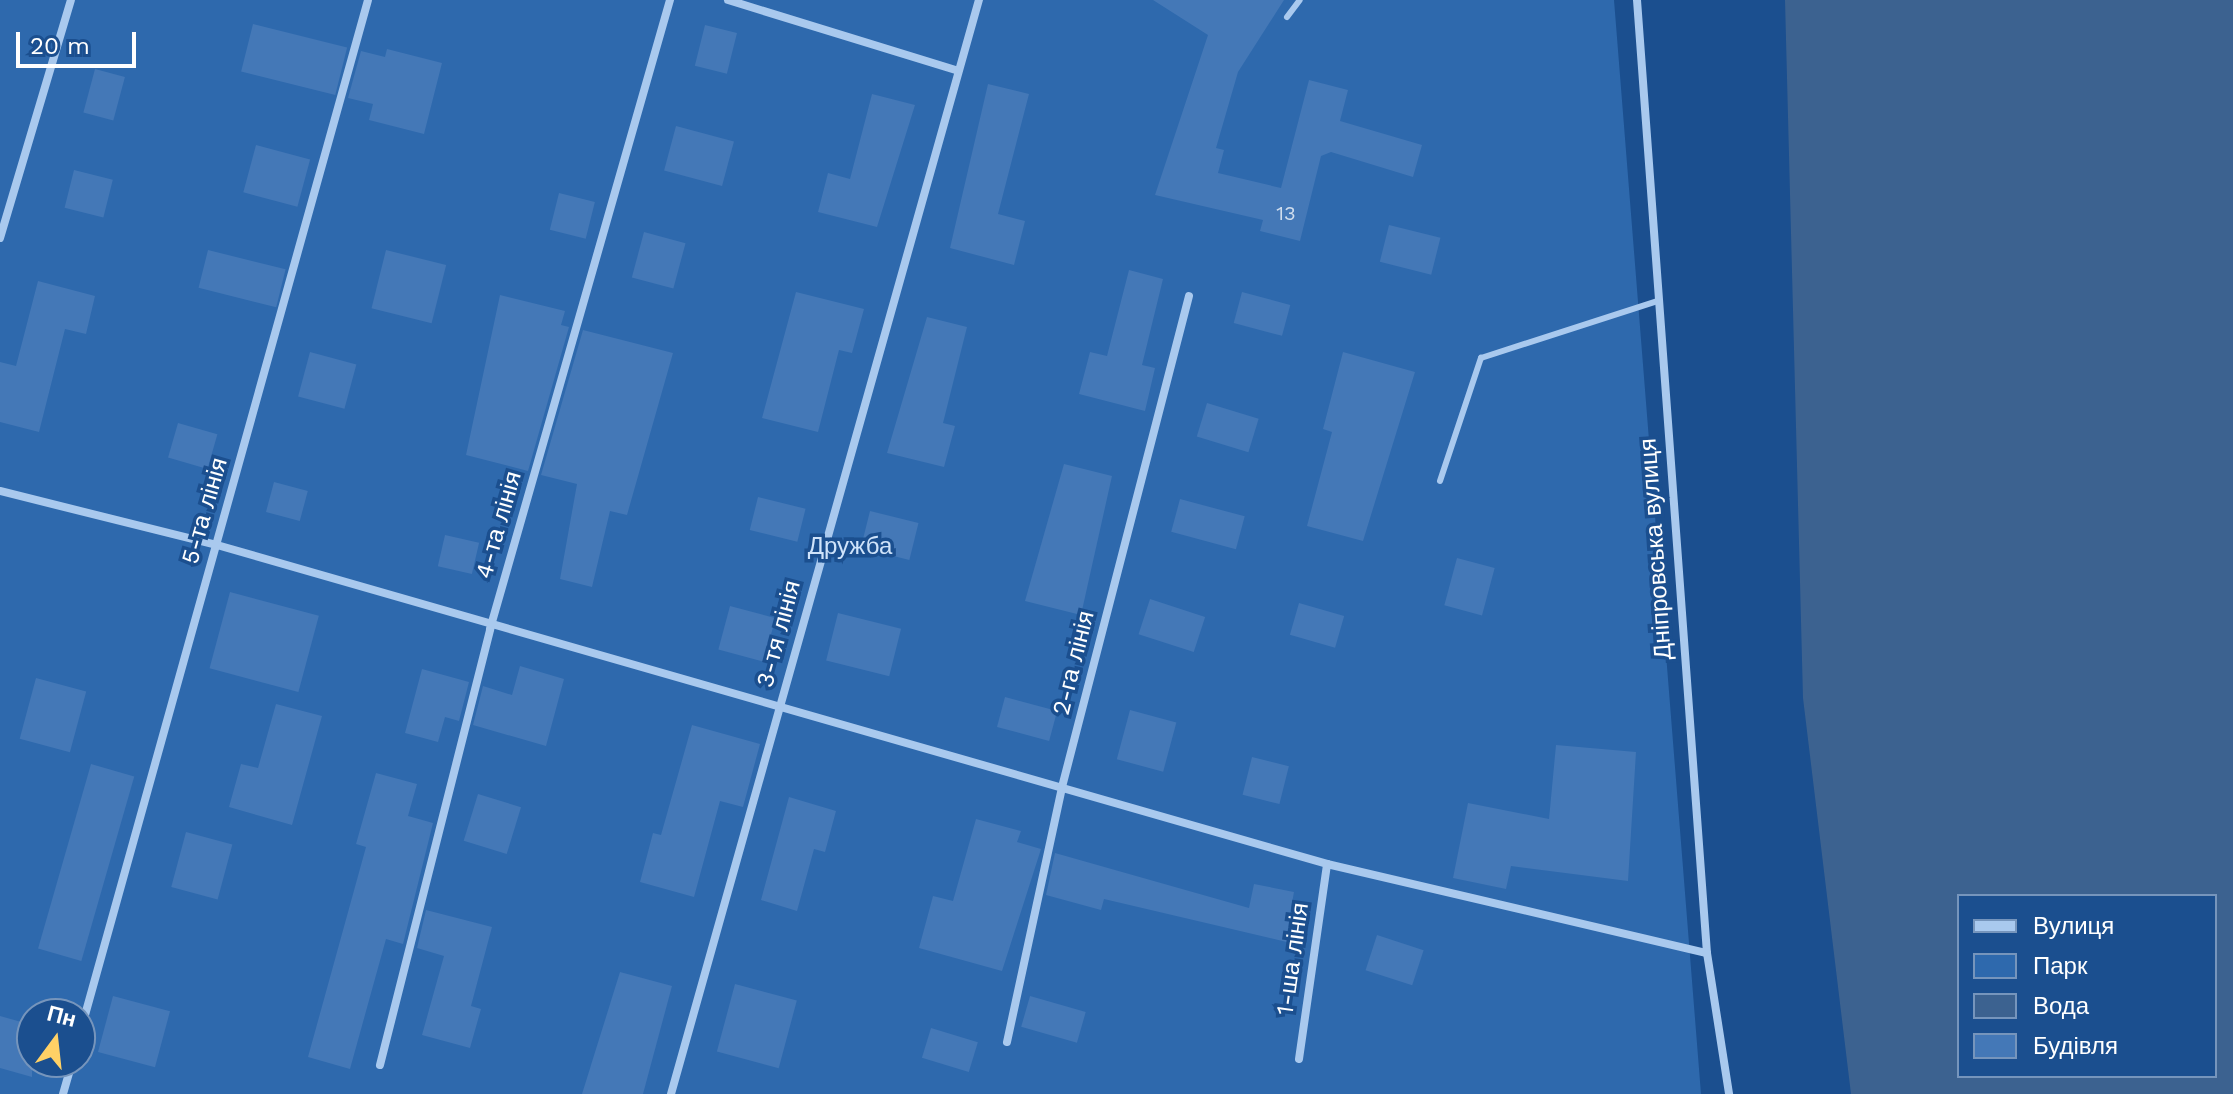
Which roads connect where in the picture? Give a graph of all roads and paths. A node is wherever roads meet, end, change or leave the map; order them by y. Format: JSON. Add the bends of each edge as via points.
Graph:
{"nodes":[{"id":1,"x":71,"y":0,"type":"edge"},
{"id":2,"x":368,"y":0,"type":"edge"},
{"id":3,"x":670,"y":0,"type":"edge"},
{"id":4,"x":728,"y":0,"type":"edge"},
{"id":5,"x":979,"y":0,"type":"edge"},
{"id":6,"x":1300,"y":0,"type":"edge"},
{"id":7,"x":1637,"y":0,"type":"edge"},
{"id":8,"x":1287,"y":17,"type":"dead end"},
{"id":9,"x":956,"y":70,"type":"junction"},
{"id":10,"x":0,"y":238,"type":"edge"},
{"id":11,"x":1189,"y":296,"type":"dead end"},
{"id":12,"x":1658,"y":301,"type":"junction"},
{"id":13,"x":1440,"y":481,"type":"dead end"},
{"id":14,"x":0,"y":491,"type":"edge"},
{"id":15,"x":217,"y":545,"type":"junction"},
{"id":16,"x":490,"y":629,"type":"junction"},
{"id":17,"x":779,"y":712,"type":"junction"},
{"id":18,"x":1062,"y":787,"type":"junction"},
{"id":19,"x":1327,"y":864,"type":"junction"},
{"id":20,"x":1707,"y":953,"type":"junction"},
{"id":21,"x":90,"y":998,"type":"edge"},
{"id":22,"x":1007,"y":1042,"type":"dead end"},
{"id":23,"x":1299,"y":1059,"type":"dead end"},
{"id":24,"x":380,"y":1065,"type":"dead end"},
{"id":25,"x":671,"y":1094,"type":"edge"},
{"id":26,"x":1729,"y":1094,"type":"edge"}],
"edges":[{"from":1,"to":10,"type":"street"},
{"from":2,"to":15,"type":"street","name":"5-та лінія"},
{"from":3,"to":16,"type":"street","name":"4-та лінія"},
{"from":4,"to":9,"type":"street"},
{"from":5,"to":9,"type":"street","name":"3-тя лінія"},
{"from":6,"to":8,"type":"lane"},
{"from":7,"to":12,"type":"street","name":"Дніпровська вулиця"},
{"from":9,"to":17,"type":"street","name":"3-тя лінія"},
{"from":11,"to":18,"type":"street","name":"2-га лінія"},
{"from":12,"to":13,"type":"lane","via":[[1481,358]]},
{"from":12,"to":20,"type":"street","name":"Дніпровська вулиця"},
{"from":14,"to":15,"type":"street"},
{"from":15,"to":16,"type":"street"},
{"from":15,"to":21,"type":"street","name":"5-та лінія"},
{"from":16,"to":17,"type":"street"},
{"from":16,"to":24,"type":"street","name":"4-та лінія"},
{"from":17,"to":18,"type":"street"},
{"from":17,"to":25,"type":"street","name":"3-тя лінія"},
{"from":18,"to":19,"type":"street"},
{"from":18,"to":22,"type":"street","name":"2-га лінія"},
{"from":19,"to":20,"type":"street"},
{"from":19,"to":23,"type":"street","name":"1-ша лінія"},
{"from":20,"to":26,"type":"street","name":"Дніпровська вулиця"}]}
